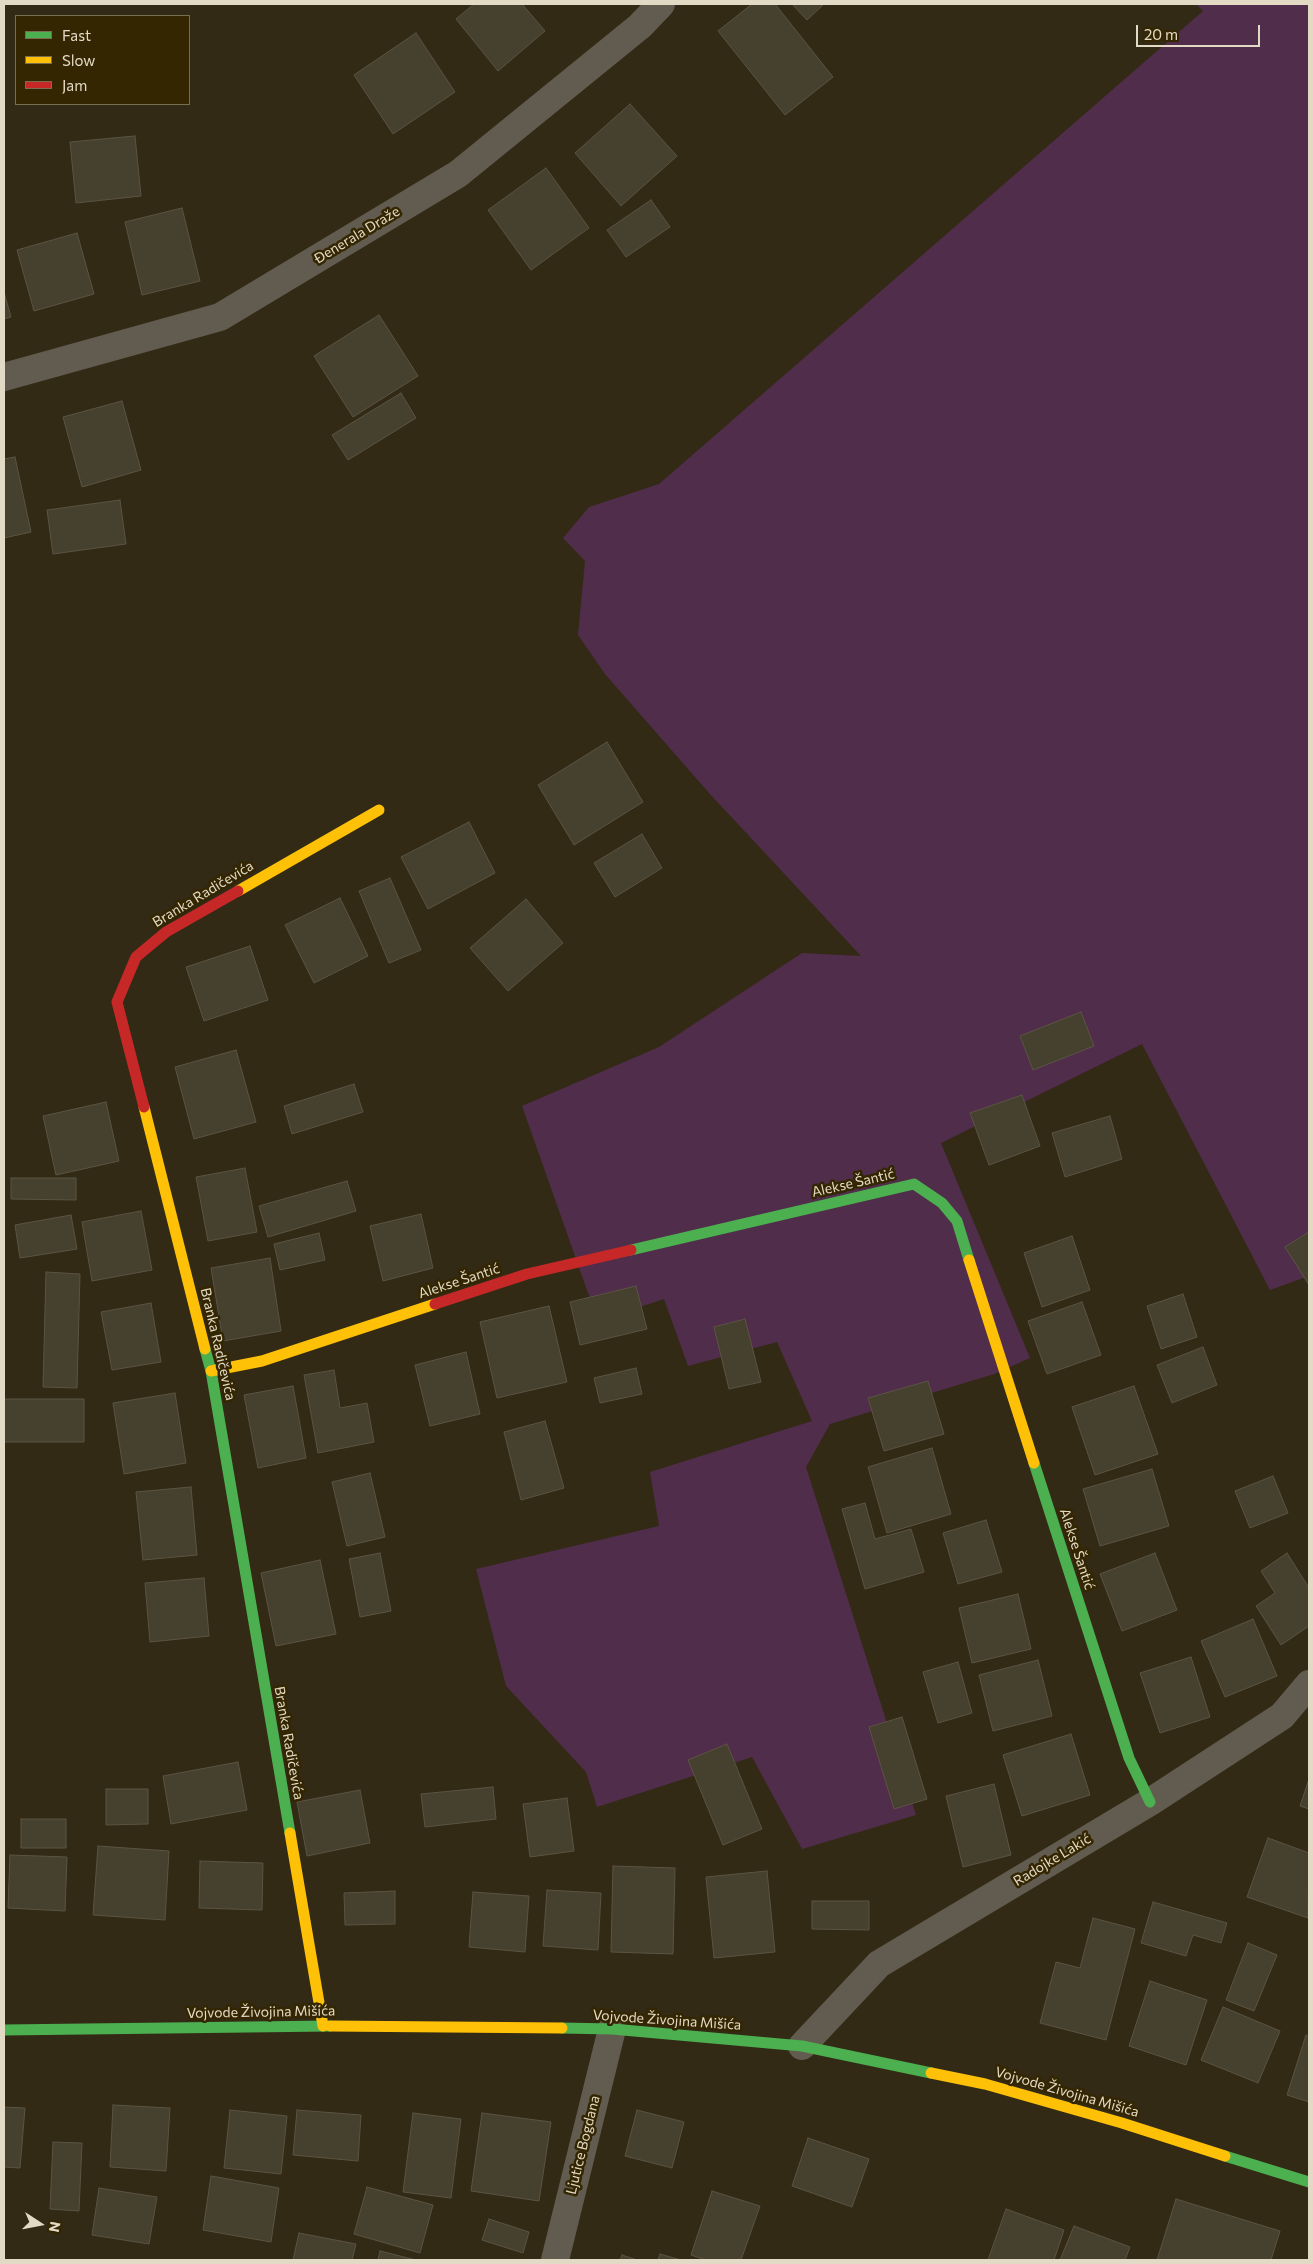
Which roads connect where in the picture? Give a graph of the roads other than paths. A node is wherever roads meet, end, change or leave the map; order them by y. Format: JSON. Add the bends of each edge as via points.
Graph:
{"nodes":[{"id":1,"x":661,"y":4,"type":"edge"},
{"id":2,"x":4,"y":377,"type":"edge"},
{"id":3,"x":379,"y":810,"type":"dead end"},
{"id":4,"x":211,"y":1371,"type":"junction"},
{"id":5,"x":1309,"y":1684,"type":"edge"},
{"id":6,"x":1150,"y":1802,"type":"junction"},
{"id":7,"x":323,"y":2026,"type":"junction"},
{"id":8,"x":612,"y":2029,"type":"junction"},
{"id":9,"x":4,"y":2030,"type":"edge"},
{"id":10,"x":802,"y":2046,"type":"junction"},
{"id":11,"x":1309,"y":2182,"type":"edge"},
{"id":12,"x":554,"y":2260,"type":"edge"}],
"edges":[{"from":1,"to":2,"type":"street","name":"Đenerala Draže","via":[[640,26],[458,174],[220,317]]},
{"from":3,"to":4,"type":"street","name":"Branka Radičevića","via":[[166,932],[136,957],[117,1002]]},
{"from":4,"to":6,"type":"street","name":"Alekse Šantić","via":[[262,1361],[527,1274],[914,1184],[942,1203],[957,1221],[1129,1758]]},
{"from":4,"to":7,"type":"street","name":"Branka Radičevića"},
{"from":5,"to":6,"type":"street","name":"Radojke Lakić","via":[[1282,1716]]},
{"from":6,"to":10,"type":"street","name":"Radojke Lakić","via":[[879,1964]]},
{"from":7,"to":8,"type":"street","name":"Vojvode Živojina Mišića"},
{"from":7,"to":9,"type":"street","name":"Vojvode Živojina Mišića"},
{"from":8,"to":10,"type":"street","name":"Vojvode Živojina Mišića"},
{"from":8,"to":12,"type":"street","name":"Ljutice Bogdana"},
{"from":10,"to":11,"type":"street","name":"Vojvode Živojina Mišića","via":[[985,2084],[1122,2122]]}]}
